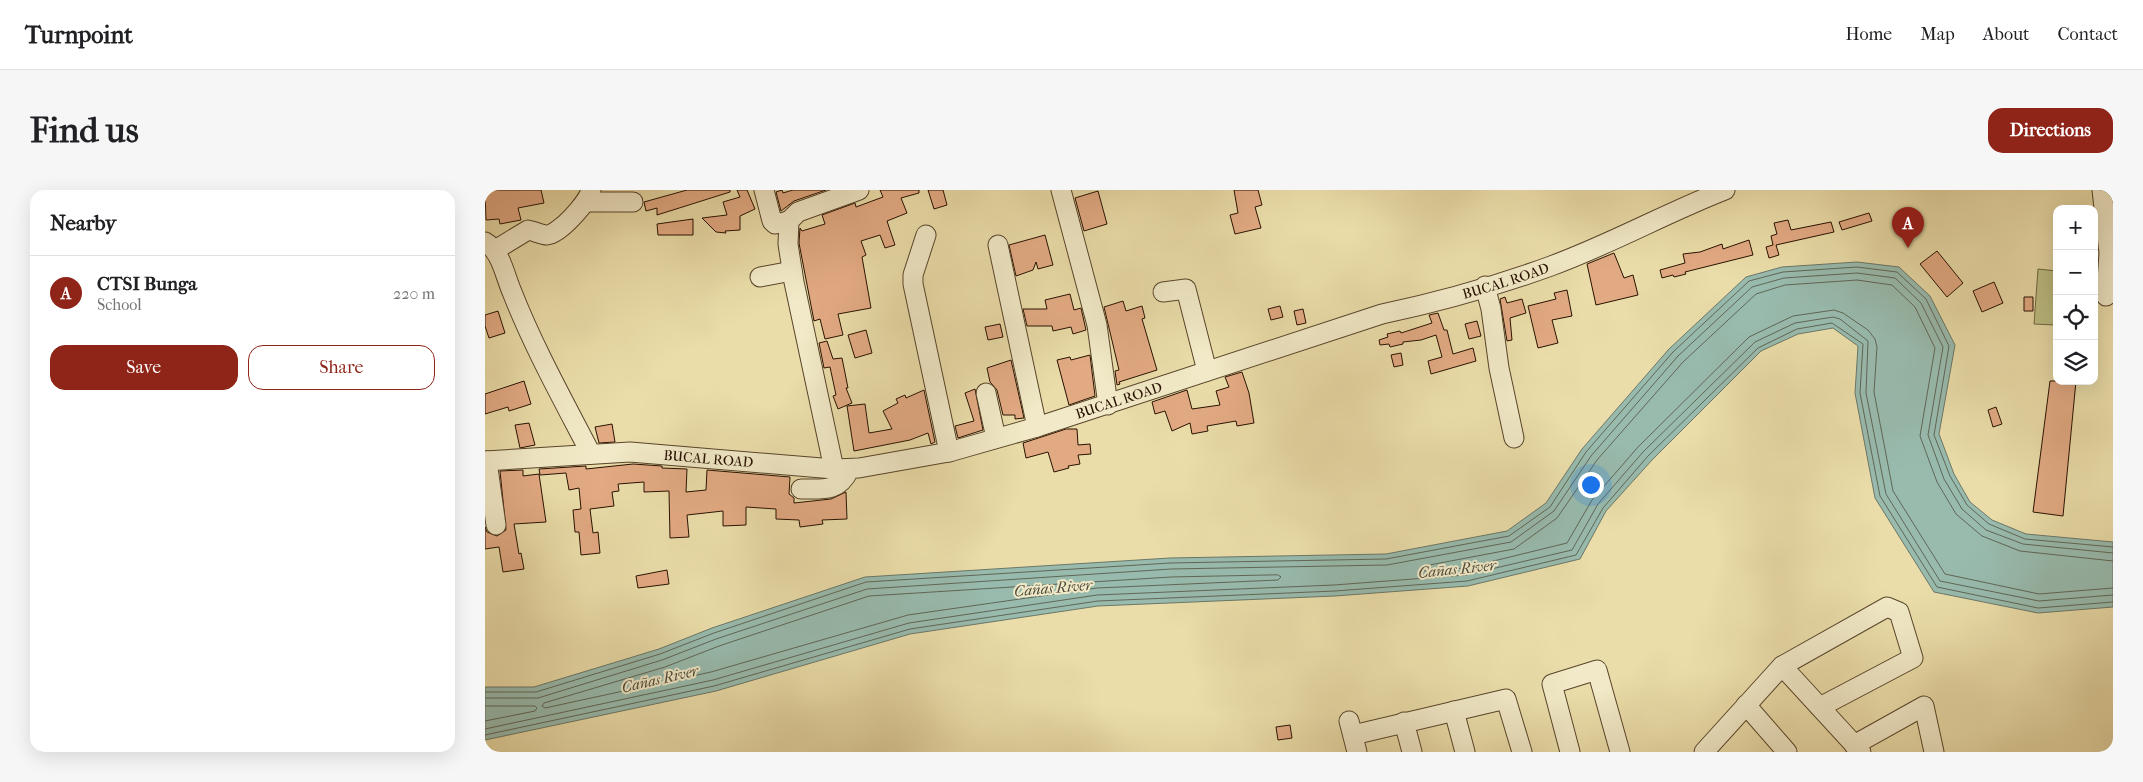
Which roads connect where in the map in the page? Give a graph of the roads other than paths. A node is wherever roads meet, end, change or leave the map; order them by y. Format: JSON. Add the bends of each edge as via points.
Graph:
{"nodes":[{"id":1,"x":764,"y":190,"type":"edge"},
{"id":2,"x":859,"y":190,"type":"edge"},
{"id":3,"x":1061,"y":190,"type":"edge"},
{"id":4,"x":1725,"y":190,"type":"edge"},
{"id":5,"x":2103,"y":190,"type":"edge"},
{"id":6,"x":589,"y":196,"type":"edge"},
{"id":7,"x":633,"y":202,"type":"dead end"},
{"id":8,"x":789,"y":221,"type":"junction"},
{"id":9,"x":926,"y":235,"type":"dead end"},
{"id":10,"x":998,"y":245,"type":"dead end"},
{"id":11,"x":490,"y":246,"type":"edge"},
{"id":12,"x":792,"y":271,"type":"junction"},
{"id":13,"x":760,"y":277,"type":"dead end"},
{"id":14,"x":1485,"y":286,"type":"junction"},
{"id":15,"x":1163,"y":292,"type":"dead end"},
{"id":16,"x":2106,"y":296,"type":"dead end"},
{"id":17,"x":1207,"y":371,"type":"junction"},
{"id":18,"x":985,"y":393,"type":"dead end"},
{"id":19,"x":1108,"y":405,"type":"junction"},
{"id":20,"x":1037,"y":427,"type":"junction"},
{"id":21,"x":996,"y":438,"type":"junction"},
{"id":22,"x":1514,"y":438,"type":"dead end"},
{"id":23,"x":949,"y":452,"type":"junction"},
{"id":24,"x":591,"y":454,"type":"junction"},
{"id":25,"x":486,"y":461,"type":"edge"},
{"id":26,"x":842,"y":470,"type":"junction"},
{"id":27,"x":801,"y":489,"type":"dead end"},
{"id":28,"x":496,"y":525,"type":"dead end"},
{"id":29,"x":1782,"y":666,"type":"junction"},
{"id":30,"x":1746,"y":705,"type":"junction"},
{"id":31,"x":1820,"y":707,"type":"junction"},
{"id":32,"x":1454,"y":711,"type":"junction"},
{"id":33,"x":1404,"y":722,"type":"junction"},
{"id":34,"x":1353,"y":736,"type":"edge"},
{"id":35,"x":1857,"y":748,"type":"edge"},
{"id":36,"x":1707,"y":751,"type":"edge"},
{"id":37,"x":1412,"y":752,"type":"edge"},
{"id":38,"x":1465,"y":752,"type":"edge"},
{"id":39,"x":1522,"y":752,"type":"edge"},
{"id":40,"x":1570,"y":752,"type":"edge"},
{"id":41,"x":1620,"y":752,"type":"edge"},
{"id":42,"x":1787,"y":752,"type":"edge"},
{"id":43,"x":1933,"y":752,"type":"edge"}],
"edges":[{"from":1,"to":8,"type":"street","via":[[772,221],[775,224]]},
{"from":2,"to":8,"type":"street","via":[[798,212]]},
{"from":3,"to":19,"type":"street","via":[[1097,325]]},
{"from":4,"to":14,"type":"street","name":"BUCAL ROAD","via":[[1551,266]]},
{"from":5,"to":16,"type":"street","via":[[2109,253]]},
{"from":6,"to":7,"type":"street"},
{"from":6,"to":11,"type":"street","via":[[555,232],[546,235],[528,230]]},
{"from":8,"to":12,"type":"street"},
{"from":9,"to":23,"type":"street","via":[[913,284]]},
{"from":10,"to":20,"type":"street"},
{"from":11,"to":24,"type":"street","via":[[545,366]]},
{"from":12,"to":13,"type":"street"},
{"from":12,"to":26,"type":"street"},
{"from":14,"to":17,"type":"street","name":"BUCAL ROAD","via":[[1429,304],[1383,314]]},
{"from":14,"to":22,"type":"street"},
{"from":15,"to":17,"type":"street","via":[[1186,289]]},
{"from":17,"to":19,"type":"street","name":"BUCAL ROAD"},
{"from":18,"to":21,"type":"street"},
{"from":19,"to":20,"type":"street","name":"BUCAL ROAD"},
{"from":20,"to":21,"type":"street","name":"BUCAL ROAD"},
{"from":21,"to":23,"type":"street","name":"BUCAL ROAD"},
{"from":23,"to":26,"type":"street","name":"BUCAL ROAD"},
{"from":24,"to":25,"type":"street","name":"BUCAL ROAD"},
{"from":24,"to":26,"type":"street","name":"BUCAL ROAD","via":[[647,453]]},
{"from":25,"to":28,"type":"street"},
{"from":26,"to":27,"type":"street","via":[[844,481],[824,489]]},
{"from":29,"to":30,"type":"street"},
{"from":29,"to":31,"type":"street"},
{"from":29,"to":31,"type":"street","via":[[1887,607],[1899,612],[1913,658]]},
{"from":30,"to":36,"type":"street"},
{"from":30,"to":42,"type":"street"},
{"from":31,"to":35,"type":"street"},
{"from":32,"to":33,"type":"street"},
{"from":32,"to":38,"type":"street"},
{"from":32,"to":39,"type":"street","via":[[1506,699]]},
{"from":33,"to":34,"type":"street"},
{"from":33,"to":37,"type":"street"},
{"from":35,"to":43,"type":"street","via":[[1924,706]]},
{"from":40,"to":41,"type":"street","via":[[1552,684],[1597,670]]}]}
